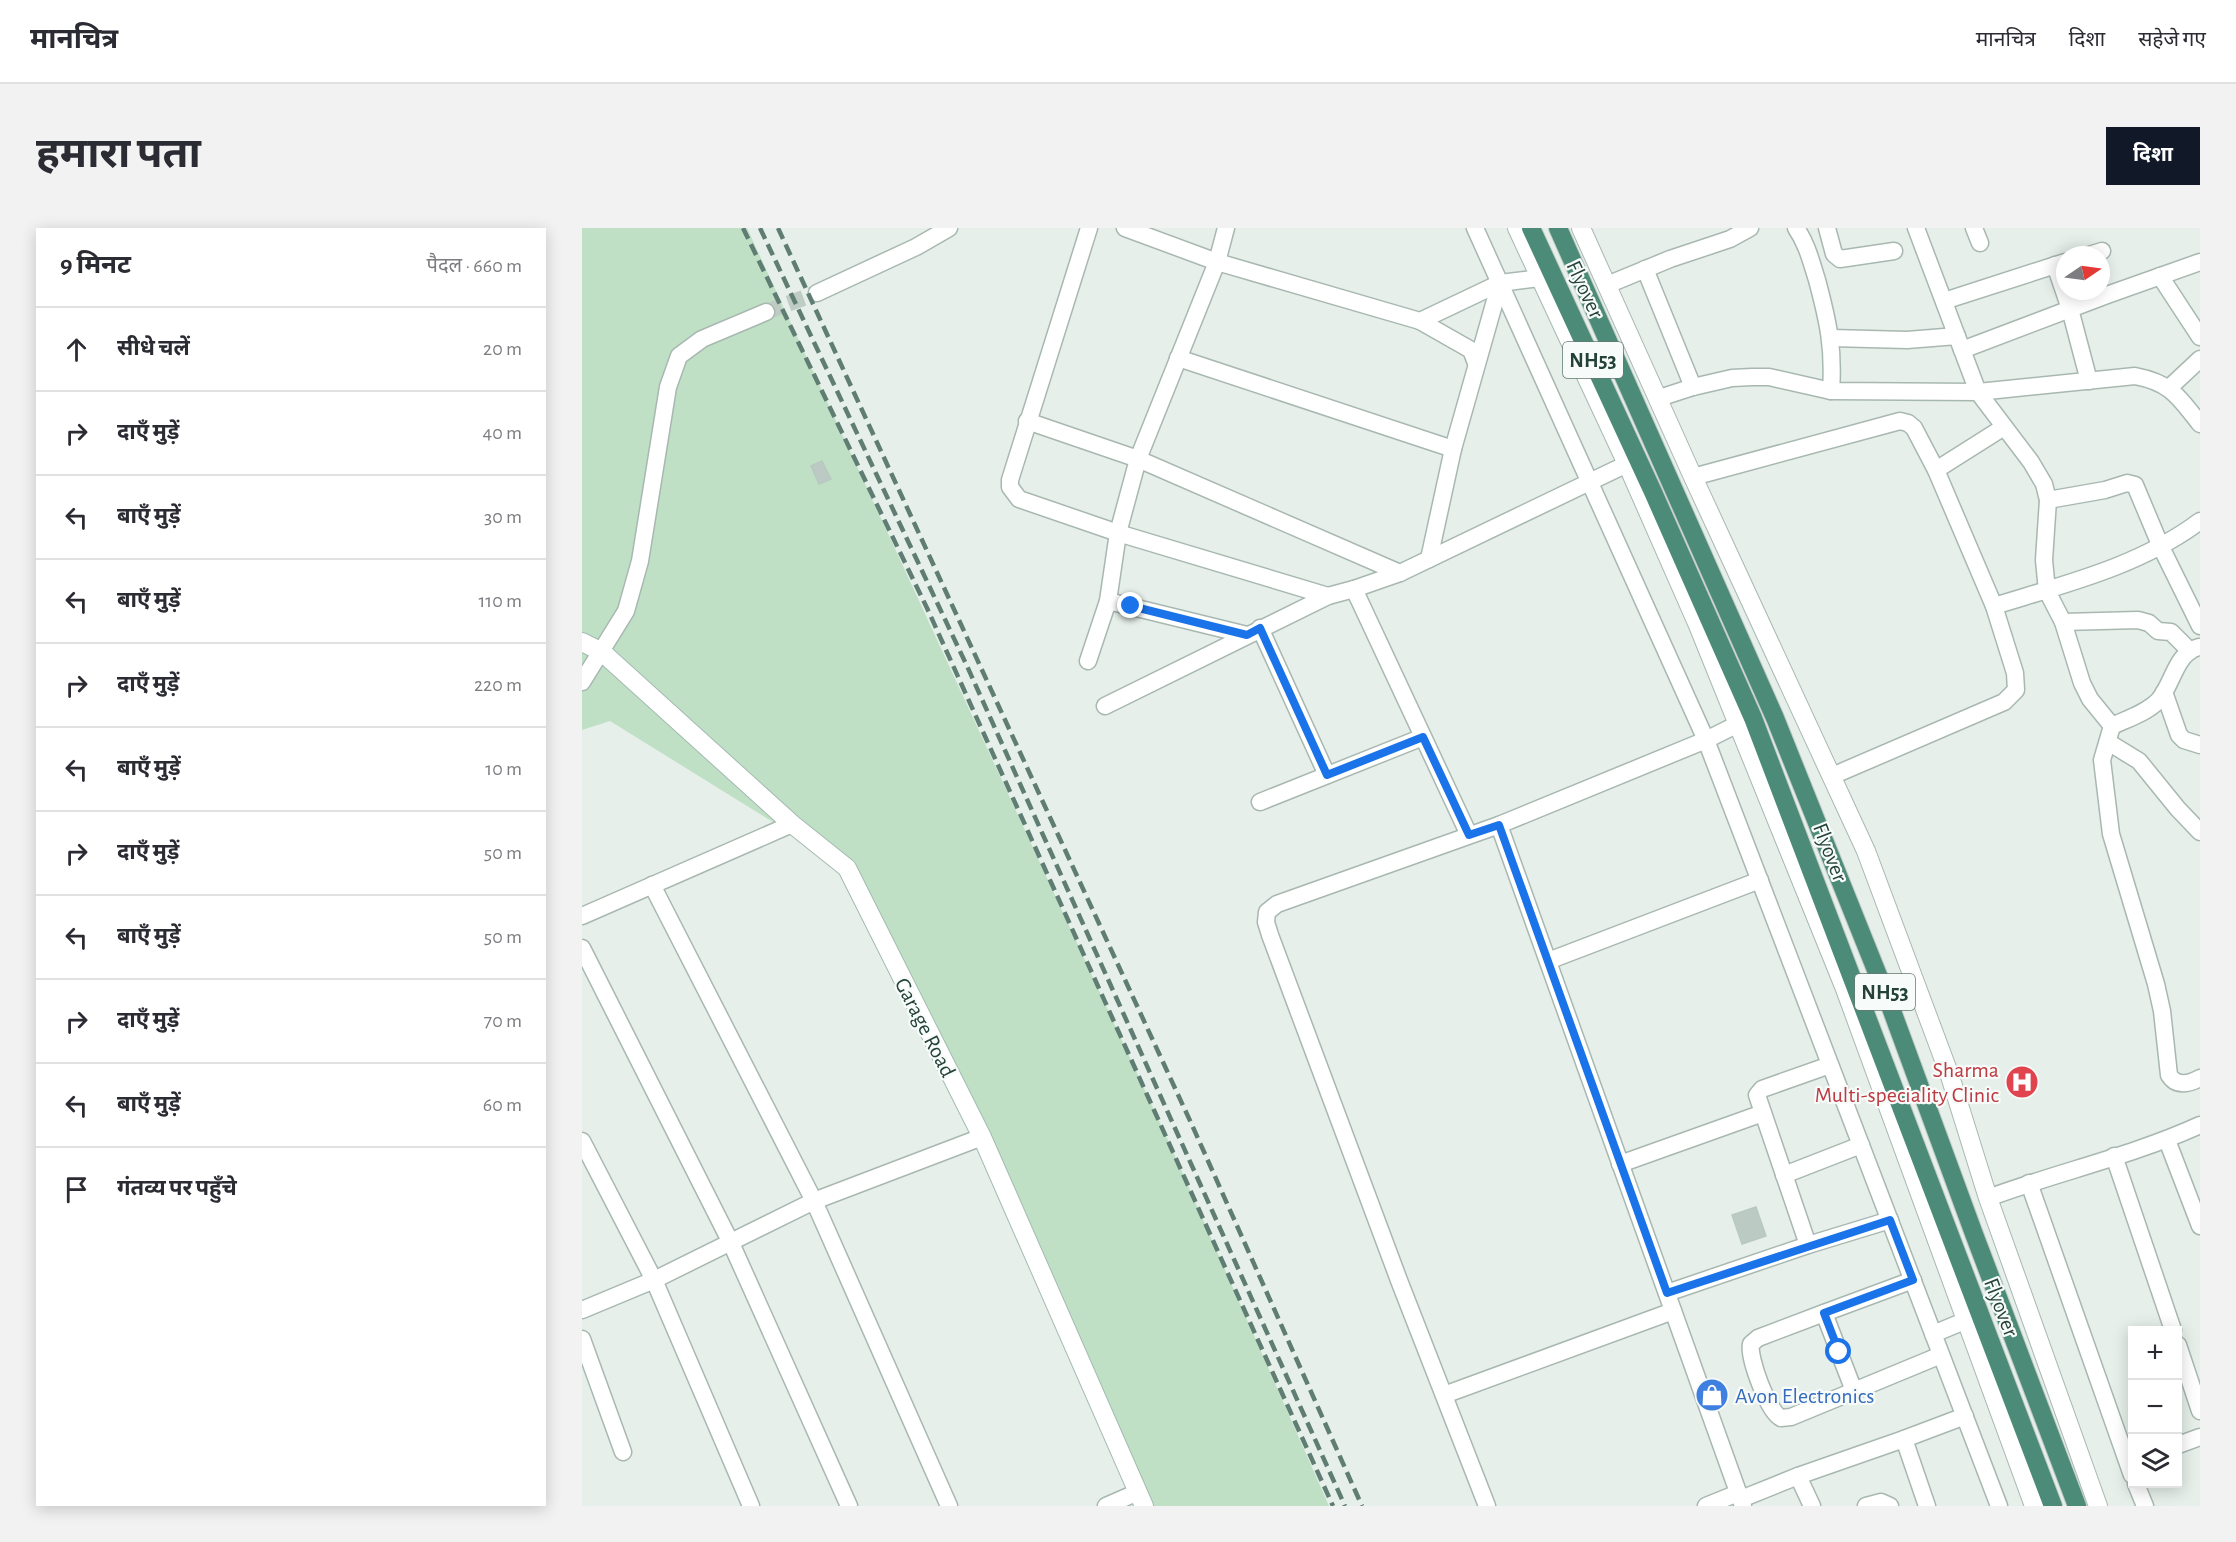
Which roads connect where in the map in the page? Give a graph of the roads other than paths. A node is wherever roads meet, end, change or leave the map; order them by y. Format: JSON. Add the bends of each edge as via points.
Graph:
{"nodes":[{"id":1,"x":921,"y":228,"type":"edge"},
{"id":2,"x":949,"y":228,"type":"edge"},
{"id":3,"x":1089,"y":228,"type":"edge"},
{"id":4,"x":1125,"y":228,"type":"edge"},
{"id":5,"x":1226,"y":228,"type":"edge"},
{"id":6,"x":1475,"y":228,"type":"edge"},
{"id":7,"x":1517,"y":228,"type":"edge"},
{"id":8,"x":1531,"y":228,"type":"edge"},
{"id":9,"x":1558,"y":228,"type":"edge"},
{"id":10,"x":1581,"y":228,"type":"edge"},
{"id":11,"x":1750,"y":228,"type":"edge"},
{"id":12,"x":1796,"y":228,"type":"edge"},
{"id":13,"x":1827,"y":228,"type":"edge"},
{"id":14,"x":1916,"y":228,"type":"edge"},
{"id":15,"x":916,"y":247,"type":"junction"},
{"id":16,"x":1894,"y":251,"type":"dead end"},
{"id":17,"x":1217,"y":262,"type":"junction"},
{"id":18,"x":2194,"y":264,"type":"edge"},
{"id":19,"x":2056,"y":265,"type":"edge"},
{"id":20,"x":1645,"y":269,"type":"junction"},
{"id":21,"x":2160,"y":276,"type":"junction"},
{"id":22,"x":1540,"y":278,"type":"junction"},
{"id":23,"x":1500,"y":283,"type":"junction"},
{"id":24,"x":1607,"y":285,"type":"junction"},
{"id":25,"x":817,"y":293,"type":"tunnel mouth"},
{"id":26,"x":1942,"y":295,"type":"junction"},
{"id":27,"x":2068,"y":300,"type":"edge"},
{"id":28,"x":2070,"y":309,"type":"junction"},
{"id":29,"x":766,"y":312,"type":"tunnel mouth"},
{"id":30,"x":1420,"y":321,"type":"junction"},
{"id":31,"x":2200,"y":337,"type":"edge"},
{"id":32,"x":1831,"y":338,"type":"junction"},
{"id":33,"x":1960,"y":343,"type":"junction"},
{"id":34,"x":1178,"y":358,"type":"junction"},
{"id":35,"x":2200,"y":359,"type":"edge"},
{"id":36,"x":1476,"y":363,"type":"junction"},
{"id":37,"x":2089,"y":381,"type":"junction"},
{"id":38,"x":1693,"y":387,"type":"junction"},
{"id":39,"x":2169,"y":388,"type":"junction"},
{"id":40,"x":1831,"y":391,"type":"junction"},
{"id":41,"x":1978,"y":392,"type":"junction"},
{"id":42,"x":1659,"y":398,"type":"junction"},
{"id":43,"x":1027,"y":422,"type":"junction"},
{"id":44,"x":2200,"y":424,"type":"edge"},
{"id":45,"x":2004,"y":427,"type":"junction"},
{"id":46,"x":1453,"y":449,"type":"junction"},
{"id":47,"x":1138,"y":459,"type":"junction"},
{"id":48,"x":1627,"y":464,"type":"junction"},
{"id":49,"x":1936,"y":470,"type":"junction"},
{"id":50,"x":1693,"y":477,"type":"junction"},
{"id":51,"x":1588,"y":483,"type":"junction"},
{"id":52,"x":2048,"y":500,"type":"junction"},
{"id":53,"x":2200,"y":521,"type":"edge"},
{"id":54,"x":1118,"y":533,"type":"junction"},
{"id":55,"x":2161,"y":547,"type":"junction"},
{"id":56,"x":1429,"y":559,"type":"junction"},
{"id":57,"x":1400,"y":573,"type":"junction"},
{"id":58,"x":1354,"y":589,"type":"junction"},
{"id":59,"x":2047,"y":591,"type":"junction"},
{"id":60,"x":1328,"y":596,"type":"junction"},
{"id":61,"x":1107,"y":601,"type":"junction"},
{"id":62,"x":1994,"y":606,"type":"junction"},
{"id":63,"x":2063,"y":622,"type":"junction"},
{"id":64,"x":2200,"y":626,"type":"edge"},
{"id":65,"x":1253,"y":631,"type":"junction"},
{"id":66,"x":582,"y":642,"type":"edge"},
{"id":67,"x":2195,"y":649,"type":"edge"},
{"id":68,"x":602,"y":652,"type":"junction"},
{"id":69,"x":1088,"y":661,"type":"dead end"},
{"id":70,"x":582,"y":682,"type":"edge"},
{"id":71,"x":2164,"y":692,"type":"junction"},
{"id":72,"x":1105,"y":706,"type":"dead end"},
{"id":73,"x":1738,"y":724,"type":"junction"},
{"id":74,"x":2110,"y":734,"type":"junction"},
{"id":75,"x":1423,"y":737,"type":"junction"},
{"id":76,"x":1706,"y":740,"type":"junction"},
{"id":77,"x":2200,"y":745,"type":"edge"},
{"id":78,"x":1327,"y":775,"type":"junction"},
{"id":79,"x":1832,"y":776,"type":"junction"},
{"id":80,"x":1260,"y":802,"type":"dead end"},
{"id":81,"x":792,"y":824,"type":"junction"},
{"id":82,"x":1499,"y":825,"type":"junction"},
{"id":83,"x":2200,"y":832,"type":"edge"},
{"id":84,"x":1469,"y":835,"type":"junction"},
{"id":85,"x":1760,"y":880,"type":"junction"},
{"id":86,"x":652,"y":885,"type":"junction"},
{"id":87,"x":582,"y":916,"type":"edge"},
{"id":88,"x":582,"y":948,"type":"edge"},
{"id":89,"x":1548,"y":961,"type":"junction"},
{"id":90,"x":1830,"y":1065,"type":"junction"},
{"id":91,"x":2200,"y":1078,"type":"edge"},
{"id":92,"x":1762,"y":1113,"type":"junction"},
{"id":93,"x":2200,"y":1125,"type":"edge"},
{"id":94,"x":982,"y":1137,"type":"junction"},
{"id":95,"x":2167,"y":1140,"type":"junction"},
{"id":96,"x":582,"y":1141,"type":"edge"},
{"id":97,"x":1861,"y":1145,"type":"junction"},
{"id":98,"x":2114,"y":1156,"type":"junction"},
{"id":99,"x":1620,"y":1164,"type":"junction"},
{"id":100,"x":1784,"y":1175,"type":"junction"},
{"id":101,"x":2029,"y":1183,"type":"junction"},
{"id":102,"x":1988,"y":1198,"type":"junction"},
{"id":103,"x":814,"y":1201,"type":"junction"},
{"id":104,"x":1890,"y":1220,"type":"junction"},
{"id":105,"x":2200,"y":1226,"type":"edge"},
{"id":106,"x":731,"y":1243,"type":"junction"},
{"id":107,"x":1808,"y":1245,"type":"junction"},
{"id":108,"x":654,"y":1280,"type":"junction"},
{"id":109,"x":1913,"y":1280,"type":"junction"},
{"id":110,"x":1667,"y":1293,"type":"junction"},
{"id":111,"x":582,"y":1310,"type":"edge"},
{"id":112,"x":1673,"y":1311,"type":"junction"},
{"id":113,"x":1824,"y":1313,"type":"junction"},
{"id":114,"x":1967,"y":1320,"type":"junction"},
{"id":115,"x":2172,"y":1326,"type":"edge"},
{"id":116,"x":1933,"y":1334,"type":"junction"},
{"id":117,"x":582,"y":1339,"type":"edge"},
{"id":118,"x":1941,"y":1355,"type":"junction"},
{"id":119,"x":2182,"y":1357,"type":"edge"},
{"id":120,"x":1854,"y":1391,"type":"junction"},
{"id":121,"x":1444,"y":1395,"type":"junction"},
{"id":122,"x":2200,"y":1412,"type":"edge"},
{"id":123,"x":1965,"y":1416,"type":"junction"},
{"id":124,"x":2200,"y":1437,"type":"edge"},
{"id":125,"x":1904,"y":1439,"type":"junction"},
{"id":126,"x":2182,"y":1444,"type":"edge"},
{"id":127,"x":623,"y":1452,"type":"dead end"},
{"id":128,"x":2128,"y":1458,"type":"edge"},
{"id":129,"x":1798,"y":1476,"type":"junction"},
{"id":130,"x":2138,"y":1488,"type":"edge"},
{"id":131,"x":1141,"y":1499,"type":"edge"},
{"id":132,"x":1741,"y":1499,"type":"edge"},
{"id":133,"x":751,"y":1506,"type":"edge"},
{"id":134,"x":849,"y":1506,"type":"edge"},
{"id":135,"x":949,"y":1506,"type":"edge"},
{"id":136,"x":1106,"y":1506,"type":"edge"},
{"id":137,"x":1487,"y":1506,"type":"edge"},
{"id":138,"x":1706,"y":1506,"type":"edge"},
{"id":139,"x":1812,"y":1506,"type":"edge"},
{"id":140,"x":1866,"y":1506,"type":"edge"},
{"id":141,"x":1890,"y":1506,"type":"edge"},
{"id":142,"x":1927,"y":1506,"type":"edge"},
{"id":143,"x":1999,"y":1506,"type":"edge"},
{"id":144,"x":2034,"y":1506,"type":"edge"},
{"id":145,"x":2053,"y":1506,"type":"edge"},
{"id":146,"x":2077,"y":1506,"type":"edge"},
{"id":147,"x":2098,"y":1506,"type":"edge"},
{"id":148,"x":2145,"y":1506,"type":"edge"}],
"edges":[{"from":1,"to":15,"type":"street"},
{"from":2,"to":15,"type":"street"},
{"from":3,"to":43,"type":"street"},
{"from":4,"to":17,"type":"street"},
{"from":5,"to":17,"type":"street"},
{"from":6,"to":23,"type":"street"},
{"from":7,"to":22,"type":"street"},
{"from":8,"to":145,"type":"highway","name":"Flyover","number":"NH53","via":[[1753,717]]},
{"from":9,"to":146,"type":"highway","name":"Flyover","number":"NH53","via":[[1775,718],[1888,1000]]},
{"from":10,"to":24,"type":"street"},
{"from":11,"to":20,"type":"street"},
{"from":12,"to":32,"type":"street","via":[[1809,253]]},
{"from":13,"to":16,"type":"street","via":[[1834,254],[1840,259]]},
{"from":14,"to":26,"type":"street"},
{"from":15,"to":25,"type":"street"},
{"from":17,"to":30,"type":"street"},
{"from":17,"to":34,"type":"street"},
{"from":18,"to":21,"type":"street"},
{"from":19,"to":26,"type":"street"},
{"from":20,"to":24,"type":"street"},
{"from":20,"to":38,"type":"street"},
{"from":21,"to":28,"type":"street"},
{"from":21,"to":31,"type":"street"},
{"from":22,"to":23,"type":"street"},
{"from":22,"to":48,"type":"street"},
{"from":23,"to":30,"type":"street"},
{"from":23,"to":36,"type":"street"},
{"from":23,"to":51,"type":"street"},
{"from":24,"to":42,"type":"street"},
{"from":26,"to":33,"type":"street"},
{"from":27,"to":28,"type":"street"},
{"from":28,"to":33,"type":"street"},
{"from":28,"to":37,"type":"street"},
{"from":29,"to":68,"type":"street","via":[[702,339],[679,356],[668,387],[640,561],[626,611]]},
{"from":30,"to":36,"type":"street","via":[[1471,350]]},
{"from":32,"to":33,"type":"street"},
{"from":32,"to":40,"type":"street"},
{"from":33,"to":41,"type":"street"},
{"from":34,"to":46,"type":"street"},
{"from":34,"to":47,"type":"street"},
{"from":35,"to":39,"type":"street"},
{"from":36,"to":46,"type":"street"},
{"from":37,"to":39,"type":"street","via":[[2134,376],[2155,380]]},
{"from":37,"to":41,"type":"street"},
{"from":38,"to":40,"type":"street","via":[[1752,376]]},
{"from":38,"to":42,"type":"street"},
{"from":39,"to":44,"type":"street"},
{"from":40,"to":41,"type":"street"},
{"from":41,"to":45,"type":"street"},
{"from":42,"to":50,"type":"street"},
{"from":43,"to":47,"type":"street"},
{"from":43,"to":54,"type":"street","via":[[1010,480],[1014,494],[1019,500]]},
{"from":45,"to":49,"type":"street"},
{"from":45,"to":52,"type":"street","via":[[2044,484]]},
{"from":46,"to":56,"type":"street"},
{"from":47,"to":54,"type":"street"},
{"from":47,"to":57,"type":"street"},
{"from":48,"to":51,"type":"street"},
{"from":48,"to":73,"type":"street"},
{"from":49,"to":50,"type":"street","via":[[1914,428],[1900,421]]},
{"from":49,"to":62,"type":"street"},
{"from":50,"to":79,"type":"street"},
{"from":51,"to":56,"type":"street"},
{"from":51,"to":76,"type":"street"},
{"from":52,"to":55,"type":"street","via":[[2131,483],[2137,488]]},
{"from":52,"to":59,"type":"street","via":[[2044,560]]},
{"from":53,"to":55,"type":"street"},
{"from":54,"to":60,"type":"street"},
{"from":54,"to":61,"type":"street"},
{"from":55,"to":59,"type":"street"},
{"from":55,"to":64,"type":"street"},
{"from":56,"to":57,"type":"street"},
{"from":57,"to":58,"type":"street"},
{"from":58,"to":60,"type":"street"},
{"from":58,"to":75,"type":"street"},
{"from":59,"to":62,"type":"street"},
{"from":59,"to":63,"type":"street"},
{"from":60,"to":65,"type":"street"},
{"from":61,"to":65,"type":"street"},
{"from":61,"to":69,"type":"street"},
{"from":62,"to":79,"type":"street","via":[[2015,673],[2016,690],[2011,697]]},
{"from":63,"to":67,"type":"street","via":[[2138,620],[2158,631],[2171,632]]},
{"from":63,"to":74,"type":"street","via":[[2086,691]]},
{"from":65,"to":72,"type":"street"},
{"from":65,"to":78,"type":"street"},
{"from":66,"to":68,"type":"street","name":"Garage Road"},
{"from":67,"to":71,"type":"street","via":[[2182,658]]},
{"from":68,"to":70,"type":"street"},
{"from":68,"to":81,"type":"street","name":"Garage Road"},
{"from":71,"to":74,"type":"street","via":[[2150,707]]},
{"from":71,"to":77,"type":"street","via":[[2179,735]]},
{"from":73,"to":76,"type":"street"},
{"from":73,"to":114,"type":"street","via":[[1845,989]]},
{"from":74,"to":83,"type":"street"},
{"from":74,"to":91,"type":"street","via":[[2102,760],[2111,834],[2156,984],[2169,1075],[2181,1084]]},
{"from":75,"to":78,"type":"street"},
{"from":75,"to":84,"type":"street"},
{"from":76,"to":82,"type":"street"},
{"from":76,"to":85,"type":"street"},
{"from":78,"to":80,"type":"street"},
{"from":79,"to":102,"type":"street","via":[[1866,851],[1950,1076]]},
{"from":81,"to":86,"type":"street"},
{"from":81,"to":94,"type":"street","name":"Garage Road","via":[[847,868]]},
{"from":82,"to":84,"type":"street"},
{"from":82,"to":89,"type":"street"},
{"from":84,"to":121,"type":"street","via":[[1277,904],[1267,912],[1266,922]]},
{"from":85,"to":89,"type":"street"},
{"from":85,"to":90,"type":"street"},
{"from":86,"to":87,"type":"street"},
{"from":86,"to":103,"type":"street"},
{"from":88,"to":106,"type":"street"},
{"from":89,"to":99,"type":"street"},
{"from":90,"to":92,"type":"street","via":[[1762,1089],[1757,1095]]},
{"from":90,"to":97,"type":"street"},
{"from":92,"to":99,"type":"street"},
{"from":92,"to":100,"type":"street"},
{"from":93,"to":95,"type":"street"},
{"from":94,"to":103,"type":"street"},
{"from":94,"to":131,"type":"street","name":"Garage Road"},
{"from":95,"to":98,"type":"street"},
{"from":95,"to":105,"type":"street"},
{"from":96,"to":108,"type":"street"},
{"from":97,"to":100,"type":"street"},
{"from":97,"to":104,"type":"street"},
{"from":98,"to":101,"type":"street"},
{"from":98,"to":115,"type":"street"},
{"from":99,"to":110,"type":"street"},
{"from":100,"to":107,"type":"street"},
{"from":101,"to":102,"type":"street"},
{"from":101,"to":128,"type":"street"},
{"from":102,"to":147,"type":"street"},
{"from":103,"to":106,"type":"street"},
{"from":103,"to":135,"type":"street"},
{"from":104,"to":107,"type":"street"},
{"from":104,"to":109,"type":"street"},
{"from":106,"to":108,"type":"street"},
{"from":106,"to":134,"type":"street"},
{"from":107,"to":110,"type":"street"},
{"from":108,"to":111,"type":"street"},
{"from":108,"to":133,"type":"street"},
{"from":109,"to":113,"type":"street"},
{"from":109,"to":116,"type":"street"},
{"from":110,"to":112,"type":"street"},
{"from":112,"to":121,"type":"street"},
{"from":112,"to":132,"type":"street"},
{"from":113,"to":120,"type":"street"},
{"from":113,"to":120,"type":"street","via":[[1758,1338],[1751,1344],[1750,1355],[1771,1409],[1781,1418]]},
{"from":114,"to":116,"type":"street"},
{"from":114,"to":144,"type":"street"},
{"from":116,"to":118,"type":"street"},
{"from":117,"to":127,"type":"street"},
{"from":118,"to":120,"type":"street"},
{"from":118,"to":123,"type":"street"},
{"from":119,"to":122,"type":"street"},
{"from":121,"to":137,"type":"street"},
{"from":123,"to":125,"type":"street"},
{"from":123,"to":143,"type":"street"},
{"from":124,"to":126,"type":"street"},
{"from":125,"to":129,"type":"street"},
{"from":125,"to":142,"type":"street"},
{"from":129,"to":132,"type":"street"},
{"from":129,"to":139,"type":"street"},
{"from":130,"to":148,"type":"street"},
{"from":131,"to":136,"type":"street"},
{"from":132,"to":138,"type":"street"},
{"from":140,"to":141,"type":"street","via":[[1881,1502]]}]}
